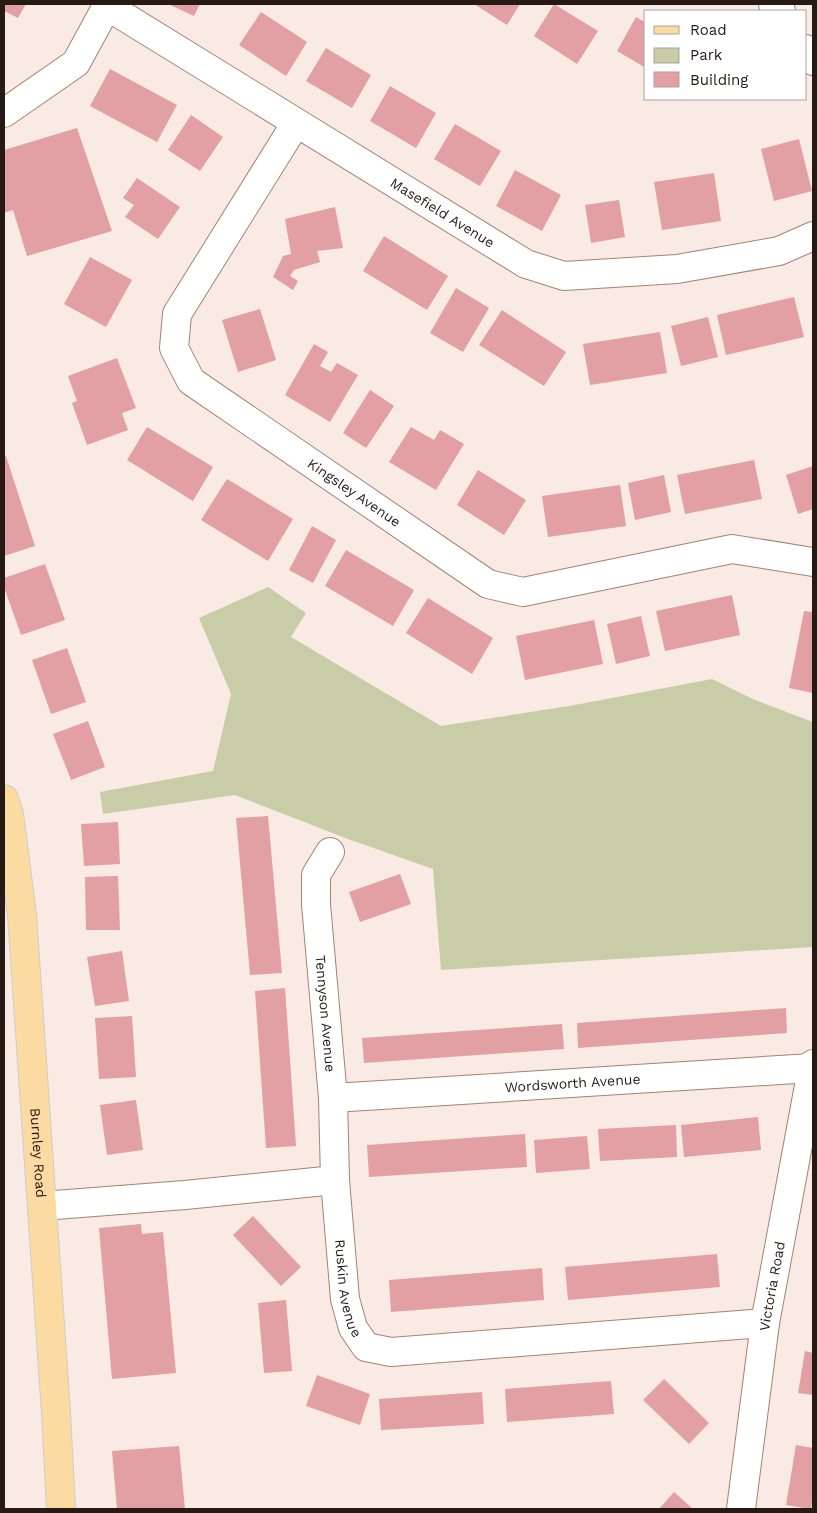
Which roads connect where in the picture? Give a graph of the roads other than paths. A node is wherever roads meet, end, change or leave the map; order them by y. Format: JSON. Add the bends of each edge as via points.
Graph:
{"nodes":[{"id":1,"x":108,"y":5,"type":"edge"},
{"id":2,"x":4,"y":114,"type":"edge"},
{"id":3,"x":296,"y":123,"type":"junction"},
{"id":4,"x":813,"y":236,"type":"edge"},
{"id":5,"x":813,"y":562,"type":"edge"},
{"id":6,"x":4,"y":799,"type":"edge"},
{"id":7,"x":330,"y":852,"type":"dead end"},
{"id":8,"x":813,"y":1066,"type":"edge"},
{"id":9,"x":334,"y":1098,"type":"junction"},
{"id":10,"x":335,"y":1180,"type":"junction"},
{"id":11,"x":42,"y":1206,"type":"junction"},
{"id":12,"x":765,"y":1323,"type":"junction"},
{"id":13,"x":61,"y":1509,"type":"edge"},
{"id":14,"x":741,"y":1509,"type":"edge"}],
"edges":[{"from":1,"to":2,"type":"street","via":[[76,63]]},
{"from":1,"to":3,"type":"street","name":"Masefield Avenue"},
{"from":3,"to":4,"type":"street","name":"Masefield Avenue","via":[[526,264],[564,276],[677,269],[779,251]]},
{"from":3,"to":5,"type":"street","name":"Kingsley Avenue","via":[[178,314],[174,348],[191,381],[488,584],[523,592],[732,549]]},
{"from":6,"to":11,"type":"main road","name":"Burnley Road","via":[[9,814],[22,914]]},
{"from":7,"to":9,"type":"street","name":"Tennyson Avenue","via":[[316,875],[316,904]]},
{"from":8,"to":9,"type":"street","name":"Wordsworth Avenue"},
{"from":8,"to":12,"type":"street","name":"Victoria Road"},
{"from":9,"to":10,"type":"street","name":"Tennyson Avenue"},
{"from":10,"to":11,"type":"street"},
{"from":10,"to":12,"type":"street","name":"Ruskin Avenue","via":[[345,1299],[353,1328],[366,1347],[391,1352]]},
{"from":11,"to":13,"type":"main road","name":"Burnley Road"},
{"from":12,"to":14,"type":"street","name":"Victoria Road"}]}
